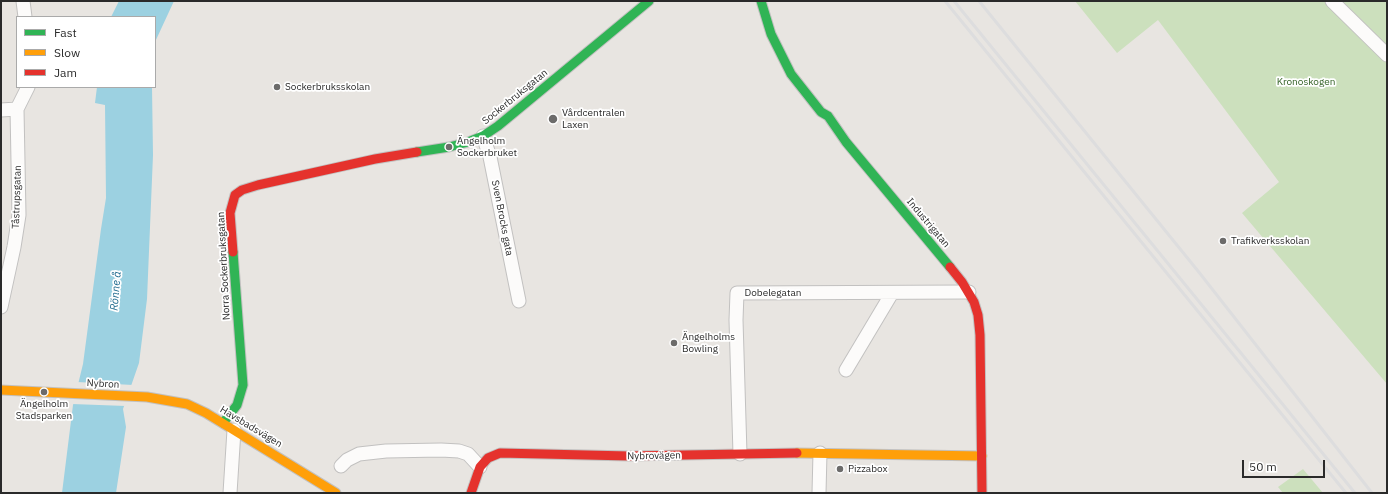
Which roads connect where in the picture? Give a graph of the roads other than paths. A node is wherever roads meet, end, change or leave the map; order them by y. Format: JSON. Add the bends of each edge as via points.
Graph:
{"nodes":[{"id":1,"x":23,"y":1,"type":"edge"},
{"id":2,"x":649,"y":1,"type":"edge"},
{"id":3,"x":761,"y":1,"type":"edge"},
{"id":4,"x":1332,"y":1,"type":"edge"},
{"id":5,"x":25,"y":16,"type":"edge"},
{"id":6,"x":1387,"y":55,"type":"edge"},
{"id":7,"x":28,"y":88,"type":"edge"},
{"id":8,"x":17,"y":109,"type":"junction"},
{"id":9,"x":1,"y":110,"type":"edge"},
{"id":10,"x":483,"y":136,"type":"junction"},
{"id":11,"x":324,"y":170,"type":"joint"},
{"id":12,"x":969,"y":292,"type":"junction"},
{"id":13,"x":892,"y":293,"type":"junction"},
{"id":14,"x":519,"y":301,"type":"dead end"},
{"id":15,"x":1,"y":307,"type":"edge"},
{"id":16,"x":846,"y":370,"type":"dead end"},
{"id":17,"x":1,"y":390,"type":"edge"},
{"id":18,"x":147,"y":397,"type":"joint"},
{"id":19,"x":228,"y":427,"type":"junction"},
{"id":20,"x":820,"y":453,"type":"junction"},
{"id":21,"x":740,"y":454,"type":"junction"},
{"id":22,"x":982,"y":456,"type":"junction"},
{"id":23,"x":341,"y":466,"type":"dead end"},
{"id":24,"x":480,"y":467,"type":"junction"},
{"id":25,"x":230,"y":493,"type":"edge"},
{"id":26,"x":336,"y":493,"type":"edge"},
{"id":27,"x":471,"y":493,"type":"edge"},
{"id":28,"x":819,"y":493,"type":"edge"},
{"id":29,"x":982,"y":493,"type":"edge"}],
"edges":[{"from":1,"to":5,"type":"street"},
{"from":2,"to":10,"type":"street","name":"Sockerbruksgatan"},
{"from":3,"to":12,"type":"street","name":"Industrigatan","via":[[771,34],[791,74],[821,112],[828,116],[846,142]]},
{"from":4,"to":6,"type":"street"},
{"from":7,"to":8,"type":"street"},
{"from":8,"to":9,"type":"street"},
{"from":8,"to":15,"type":"street","name":"Tåstrupsgatan","via":[[19,215]]},
{"from":10,"to":11,"type":"street","name":"Sockerbruksgatan","via":[[449,147]]},
{"from":10,"to":14,"type":"street","name":"Sven Brocks gata","via":[[490,157]]},
{"from":11,"to":19,"type":"street","name":"Norra Sockerbruksgatan","via":[[258,185],[235,195],[230,213],[243,385]]},
{"from":12,"to":13,"type":"street","name":"Dobelegatan"},
{"from":12,"to":22,"type":"street","name":"Industrigatan","via":[[976,309],[980,335]]},
{"from":13,"to":16,"type":"street"},
{"from":13,"to":21,"type":"street","name":"Dobelegatan","via":[[737,293]]},
{"from":17,"to":18,"type":"street","name":"Nybron"},
{"from":18,"to":19,"type":"street","name":"Havsbadsvägen","via":[[187,404]]},
{"from":19,"to":25,"type":"street"},
{"from":19,"to":26,"type":"street","name":"Havsbadsvägen"},
{"from":20,"to":21,"type":"street","name":"Nybrovägen"},
{"from":20,"to":22,"type":"street","name":"Nybrovägen"},
{"from":20,"to":28,"type":"street"},
{"from":21,"to":24,"type":"street","name":"Nybrovägen","via":[[629,456],[500,453],[488,458]]},
{"from":22,"to":29,"type":"street","name":"Industrigatan"},
{"from":23,"to":24,"type":"street","via":[[359,454],[441,450],[468,454]]},
{"from":24,"to":27,"type":"street"}]}
